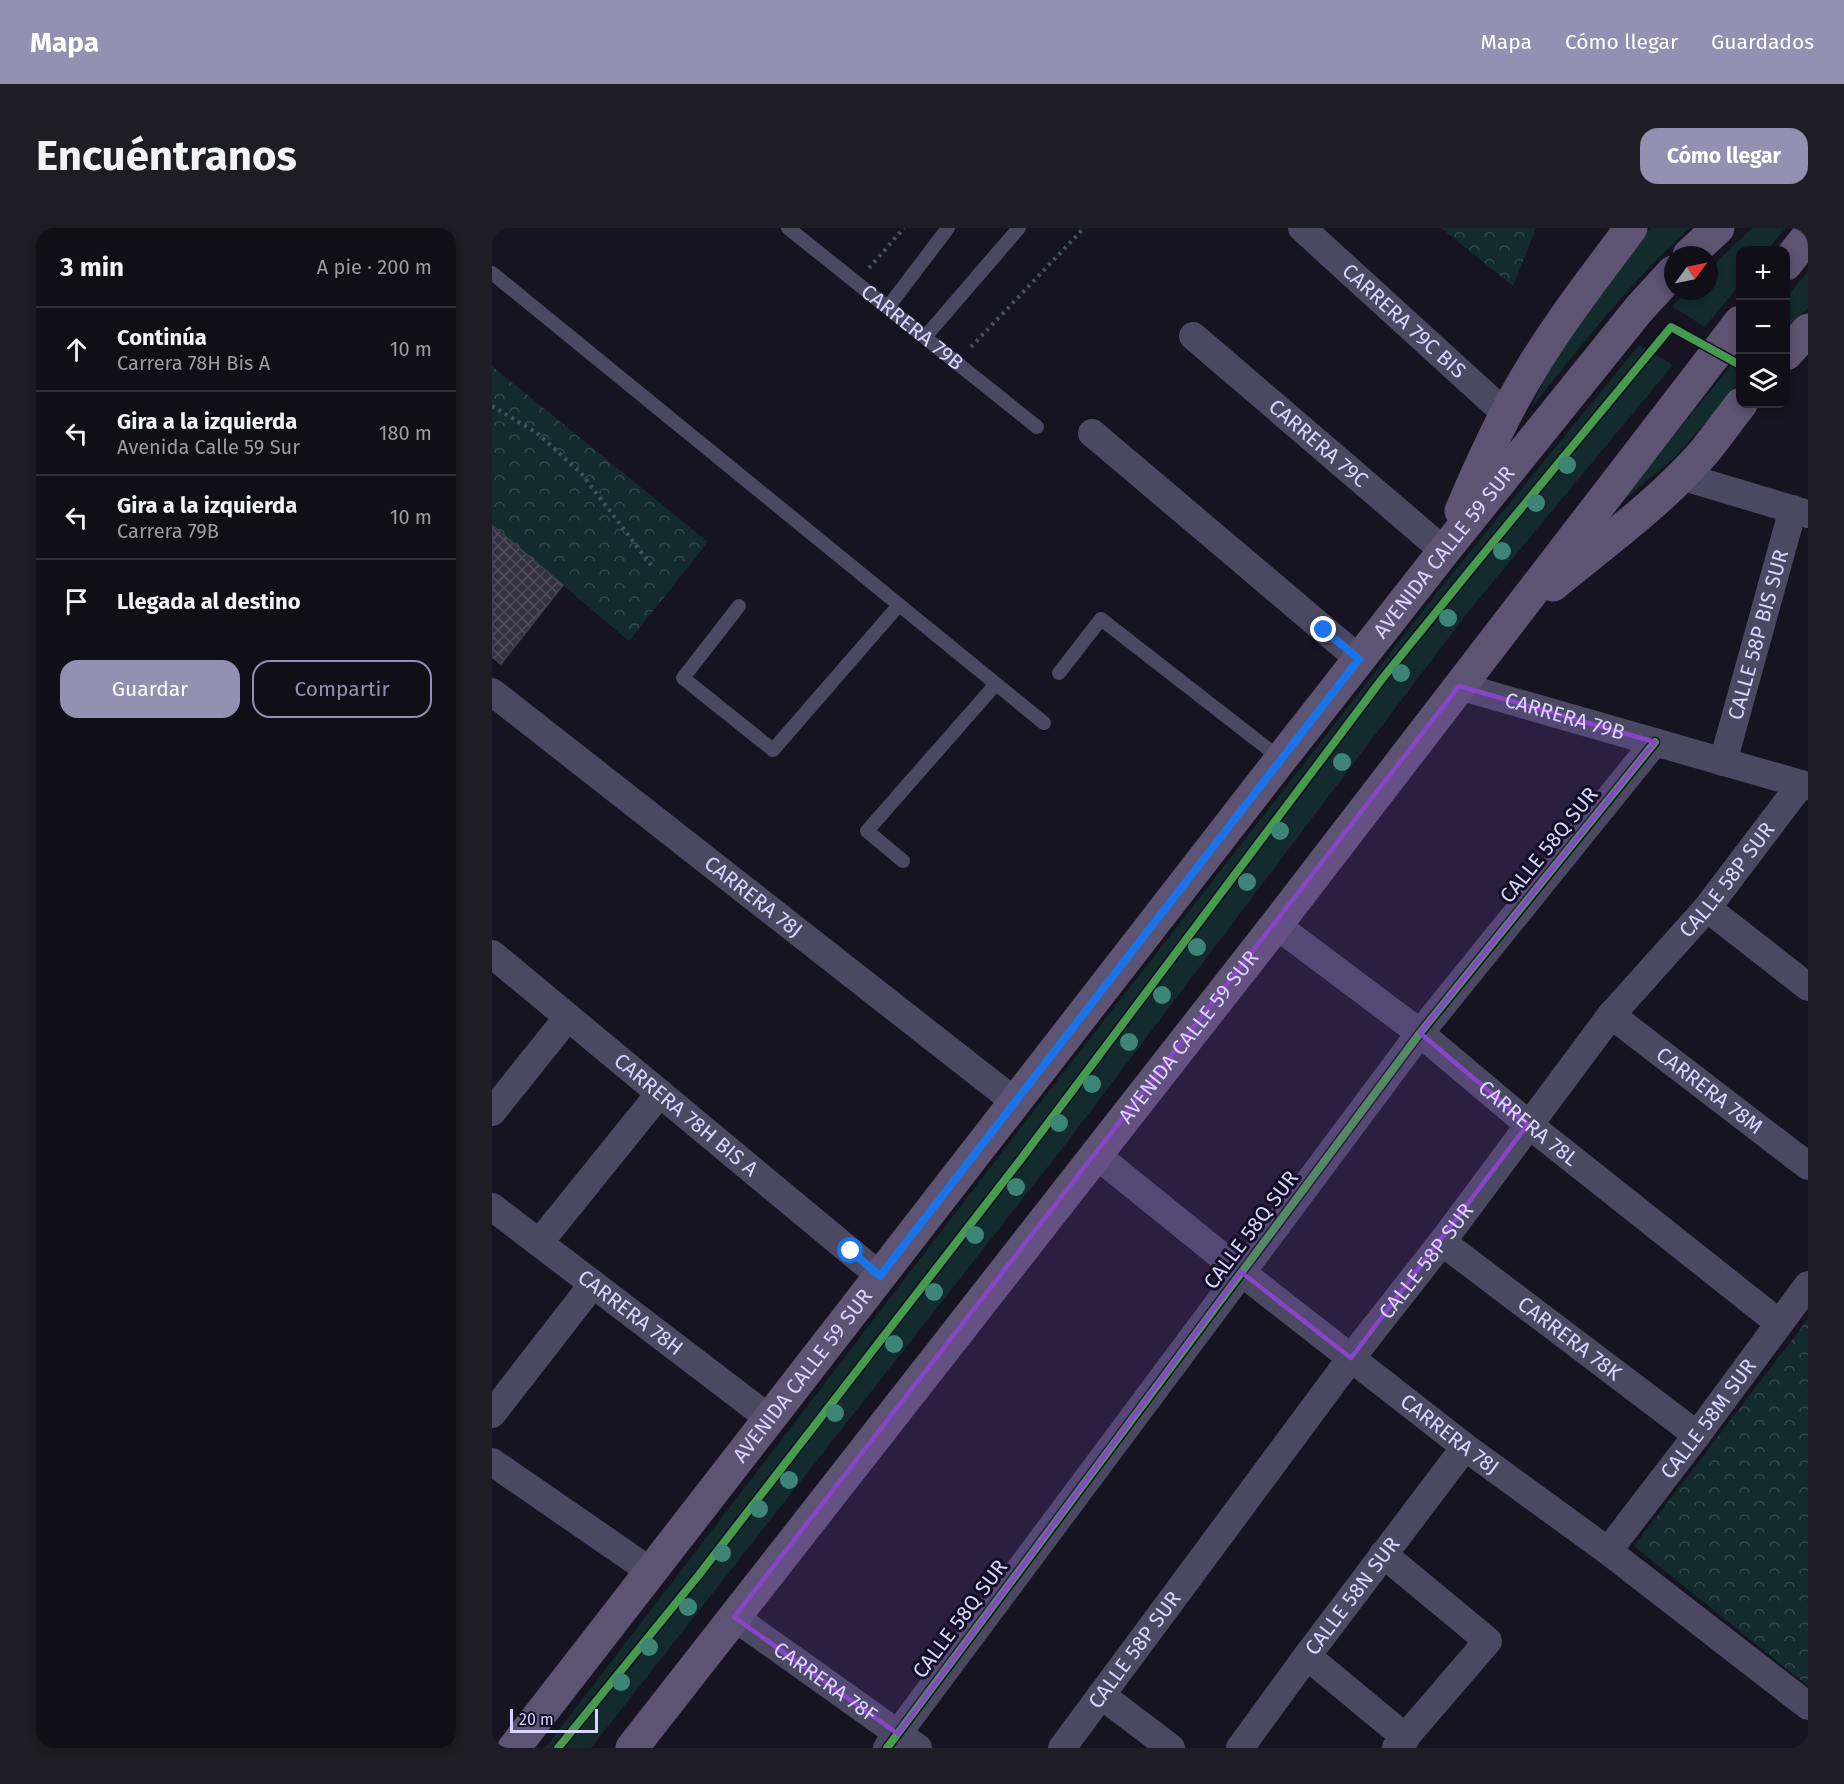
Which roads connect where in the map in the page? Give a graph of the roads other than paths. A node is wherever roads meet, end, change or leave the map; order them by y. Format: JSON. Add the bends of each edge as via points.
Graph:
{"nodes":[{"id":1,"x":788,"y":228,"type":"edge"},
{"id":2,"x":948,"y":228,"type":"edge"},
{"id":3,"x":1019,"y":228,"type":"edge"},
{"id":4,"x":1302,"y":228,"type":"edge"},
{"id":5,"x":1631,"y":228,"type":"edge"},
{"id":6,"x":1718,"y":228,"type":"edge"},
{"id":7,"x":1808,"y":236,"type":"edge"},
{"id":8,"x":1699,"y":246,"type":"edge"},
{"id":9,"x":1790,"y":258,"type":"edge"},
{"id":10,"x":492,"y":273,"type":"edge"},
{"id":11,"x":1664,"y":282,"type":"edge"},
{"id":12,"x":888,"y":307,"type":"junction"},
{"id":13,"x":1736,"y":327,"type":"edge"},
{"id":14,"x":1808,"y":330,"type":"edge"},
{"id":15,"x":1193,"y":336,"type":"dead end"},
{"id":16,"x":925,"y":337,"type":"junction"},
{"id":17,"x":1790,"y":349,"type":"edge"},
{"id":18,"x":1738,"y":408,"type":"edge"},
{"id":19,"x":1506,"y":414,"type":"junction"},
{"id":20,"x":1037,"y":427,"type":"dead end"},
{"id":21,"x":1092,"y":433,"type":"dead end"},
{"id":22,"x":1681,"y":476,"type":"junction"},
{"id":23,"x":1801,"y":511,"type":"edge"},
{"id":24,"x":1443,"y":551,"type":"junction"},
{"id":25,"x":899,"y":605,"type":"junction"},
{"id":26,"x":739,"y":606,"type":"dead end"},
{"id":27,"x":1505,"y":625,"type":"junction"},
{"id":28,"x":1359,"y":659,"type":"junction"},
{"id":29,"x":1059,"y":673,"type":"dead end"},
{"id":30,"x":996,"y":684,"type":"junction"},
{"id":31,"x":1459,"y":686,"type":"junction"},
{"id":32,"x":492,"y":692,"type":"edge"},
{"id":33,"x":1044,"y":723,"type":"dead end"},
{"id":34,"x":1655,"y":742,"type":"junction"},
{"id":35,"x":1281,"y":759,"type":"junction"},
{"id":36,"x":1724,"y":762,"type":"junction"},
{"id":37,"x":1804,"y":785,"type":"edge"},
{"id":38,"x":903,"y":861,"type":"dead end"},
{"id":39,"x":1707,"y":908,"type":"junction"},
{"id":40,"x":1276,"y":925,"type":"junction"},
{"id":41,"x":492,"y":954,"type":"edge"},
{"id":42,"x":1808,"y":987,"type":"edge"},
{"id":43,"x":1611,"y":1015,"type":"junction"},
{"id":44,"x":568,"y":1017,"type":"junction"},
{"id":45,"x":1420,"y":1033,"type":"junction"},
{"id":46,"x":660,"y":1093,"type":"junction"},
{"id":47,"x":1014,"y":1101,"type":"junction"},
{"id":48,"x":492,"y":1112,"type":"edge"},
{"id":49,"x":1528,"y":1124,"type":"junction"},
{"id":50,"x":1095,"y":1154,"type":"junction"},
{"id":51,"x":1808,"y":1166,"type":"edge"},
{"id":52,"x":492,"y":1206,"type":"edge"},
{"id":53,"x":1442,"y":1242,"type":"junction"},
{"id":54,"x":539,"y":1243,"type":"junction"},
{"id":55,"x":1241,"y":1272,"type":"junction"},
{"id":56,"x":880,"y":1276,"type":"junction"},
{"id":57,"x":592,"y":1284,"type":"junction"},
{"id":58,"x":1808,"y":1285,"type":"edge"},
{"id":59,"x":1779,"y":1323,"type":"junction"},
{"id":60,"x":1351,"y":1358,"type":"junction"},
{"id":61,"x":492,"y":1414,"type":"edge"},
{"id":62,"x":770,"y":1419,"type":"junction"},
{"id":63,"x":1697,"y":1435,"type":"junction"},
{"id":64,"x":1465,"y":1447,"type":"junction"},
{"id":65,"x":492,"y":1462,"type":"edge"},
{"id":66,"x":1608,"y":1551,"type":"junction"},
{"id":67,"x":1383,"y":1554,"type":"junction"},
{"id":68,"x":650,"y":1571,"type":"junction"},
{"id":69,"x":734,"y":1617,"type":"junction"},
{"id":70,"x":1307,"y":1656,"type":"junction"},
{"id":71,"x":1101,"y":1695,"type":"junction"},
{"id":72,"x":1808,"y":1706,"type":"edge"},
{"id":73,"x":901,"y":1743,"type":"edge"},
{"id":74,"x":1401,"y":1743,"type":"edge"},
{"id":75,"x":514,"y":1748,"type":"edge"},
{"id":76,"x":632,"y":1748,"type":"edge"},
{"id":77,"x":1062,"y":1748,"type":"edge"},
{"id":78,"x":1171,"y":1748,"type":"edge"},
{"id":79,"x":1240,"y":1748,"type":"edge"}],
"edges":[{"from":1,"to":12,"type":"lane","name":"CARRERA 79B"},
{"from":2,"to":12,"type":"lane"},
{"from":3,"to":16,"type":"lane"},
{"from":4,"to":19,"type":"street","name":"CARRERA 79C BIS"},
{"from":5,"to":19,"type":"main road","via":[[1556,329]]},
{"from":6,"to":8,"type":"main road"},
{"from":7,"to":9,"type":"main road"},
{"from":10,"to":25,"type":"lane"},
{"from":11,"to":24,"type":"main road","name":"AVENIDA CALLE 59 SUR"},
{"from":12,"to":16,"type":"lane","name":"CARRERA 79B"},
{"from":13,"to":27,"type":"main road","name":"AVENIDA CALLE 59 SUR"},
{"from":14,"to":17,"type":"main road"},
{"from":15,"to":24,"type":"street","name":"CARRERA 79C"},
{"from":16,"to":20,"type":"lane","name":"CARRERA 79B"},
{"from":18,"to":22,"type":"main road"},
{"from":19,"to":24,"type":"main road"},
{"from":21,"to":28,"type":"street"},
{"from":22,"to":23,"type":"street"},
{"from":22,"to":27,"type":"main road"},
{"from":23,"to":36,"type":"street","name":"CALLE 58P BIS SUR"},
{"from":24,"to":28,"type":"main road","name":"AVENIDA CALLE 59 SUR"},
{"from":25,"to":26,"type":"lane","via":[[773,750],[683,678]]},
{"from":25,"to":30,"type":"lane"},
{"from":27,"to":31,"type":"main road","name":"AVENIDA CALLE 59 SUR"},
{"from":28,"to":35,"type":"main road","name":"AVENIDA CALLE 59 SUR"},
{"from":29,"to":35,"type":"lane","via":[[1101,619]]},
{"from":30,"to":33,"type":"lane"},
{"from":30,"to":38,"type":"lane","via":[[867,831]]},
{"from":31,"to":34,"type":"street","name":"CARRERA 79B"},
{"from":31,"to":40,"type":"main road","name":"AVENIDA CALLE 59 SUR"},
{"from":32,"to":47,"type":"street","name":"CARRERA 78J"},
{"from":34,"to":36,"type":"street","name":"CARRERA 79B"},
{"from":34,"to":45,"type":"street","name":"CALLE 58Q SUR"},
{"from":35,"to":47,"type":"main road","name":"AVENIDA CALLE 59 SUR"},
{"from":36,"to":37,"type":"street","name":"CARRERA 79B"},
{"from":37,"to":39,"type":"street","name":"CALLE 58P SUR"},
{"from":39,"to":42,"type":"street"},
{"from":39,"to":43,"type":"street","name":"CALLE 58P SUR"},
{"from":40,"to":45,"type":"street","name":"CARRERA 78L"},
{"from":40,"to":50,"type":"main road","name":"AVENIDA CALLE 59 SUR"},
{"from":41,"to":44,"type":"street","name":"CARRERA 78H BIS A"},
{"from":43,"to":49,"type":"street","name":"CALLE 58P SUR"},
{"from":43,"to":51,"type":"street","name":"CARRERA 78M"},
{"from":44,"to":46,"type":"street","name":"CARRERA 78H BIS A"},
{"from":44,"to":48,"type":"street"},
{"from":45,"to":49,"type":"street","name":"CARRERA 78L"},
{"from":45,"to":55,"type":"street","name":"CALLE 58Q SUR"},
{"from":46,"to":54,"type":"street"},
{"from":46,"to":56,"type":"street","name":"CARRERA 78H BIS A"},
{"from":47,"to":56,"type":"main road","name":"AVENIDA CALLE 59 SUR"},
{"from":49,"to":53,"type":"street","name":"CALLE 58P SUR"},
{"from":49,"to":59,"type":"street","name":"CARRERA 78L"},
{"from":50,"to":55,"type":"street","name":"CARRERA 78J"},
{"from":50,"to":69,"type":"main road","name":"AVENIDA CALLE 59 SUR"},
{"from":52,"to":54,"type":"street","name":"CARRERA 78H"},
{"from":53,"to":60,"type":"street","name":"CALLE 58P SUR"},
{"from":53,"to":63,"type":"street","name":"CARRERA 78K"},
{"from":54,"to":57,"type":"street","name":"CARRERA 78H"},
{"from":55,"to":60,"type":"street","name":"CARRERA 78J"},
{"from":55,"to":73,"type":"street","name":"CALLE 58Q SUR"},
{"from":56,"to":62,"type":"main road","name":"AVENIDA CALLE 59 SUR"},
{"from":57,"to":61,"type":"street"},
{"from":57,"to":62,"type":"street","name":"CARRERA 78H"},
{"from":58,"to":59,"type":"street","name":"CALLE 58M SUR"},
{"from":59,"to":63,"type":"street","name":"CALLE 58M SUR"},
{"from":60,"to":64,"type":"street","name":"CARRERA 78J"},
{"from":60,"to":71,"type":"street","name":"CALLE 58P SUR"},
{"from":62,"to":68,"type":"main road","name":"AVENIDA CALLE 59 SUR"},
{"from":63,"to":66,"type":"street","name":"CALLE 58M SUR"},
{"from":64,"to":66,"type":"street","name":"CARRERA 78J"},
{"from":64,"to":67,"type":"street","name":"CALLE 58N SUR"},
{"from":65,"to":68,"type":"street"},
{"from":66,"to":72,"type":"street","name":"CARRERA 78J"},
{"from":67,"to":70,"type":"street","name":"CALLE 58N SUR"},
{"from":67,"to":74,"type":"street","via":[[1488,1641]]},
{"from":68,"to":75,"type":"main road","name":"AVENIDA CALLE 59 SUR"},
{"from":69,"to":73,"type":"street","name":"CARRERA 78F"},
{"from":69,"to":76,"type":"main road","name":"AVENIDA CALLE 59 SUR"},
{"from":70,"to":74,"type":"street"},
{"from":70,"to":79,"type":"street","name":"CALLE 58N SUR"},
{"from":71,"to":77,"type":"street","name":"CALLE 58P SUR"},
{"from":71,"to":78,"type":"street"}]}
